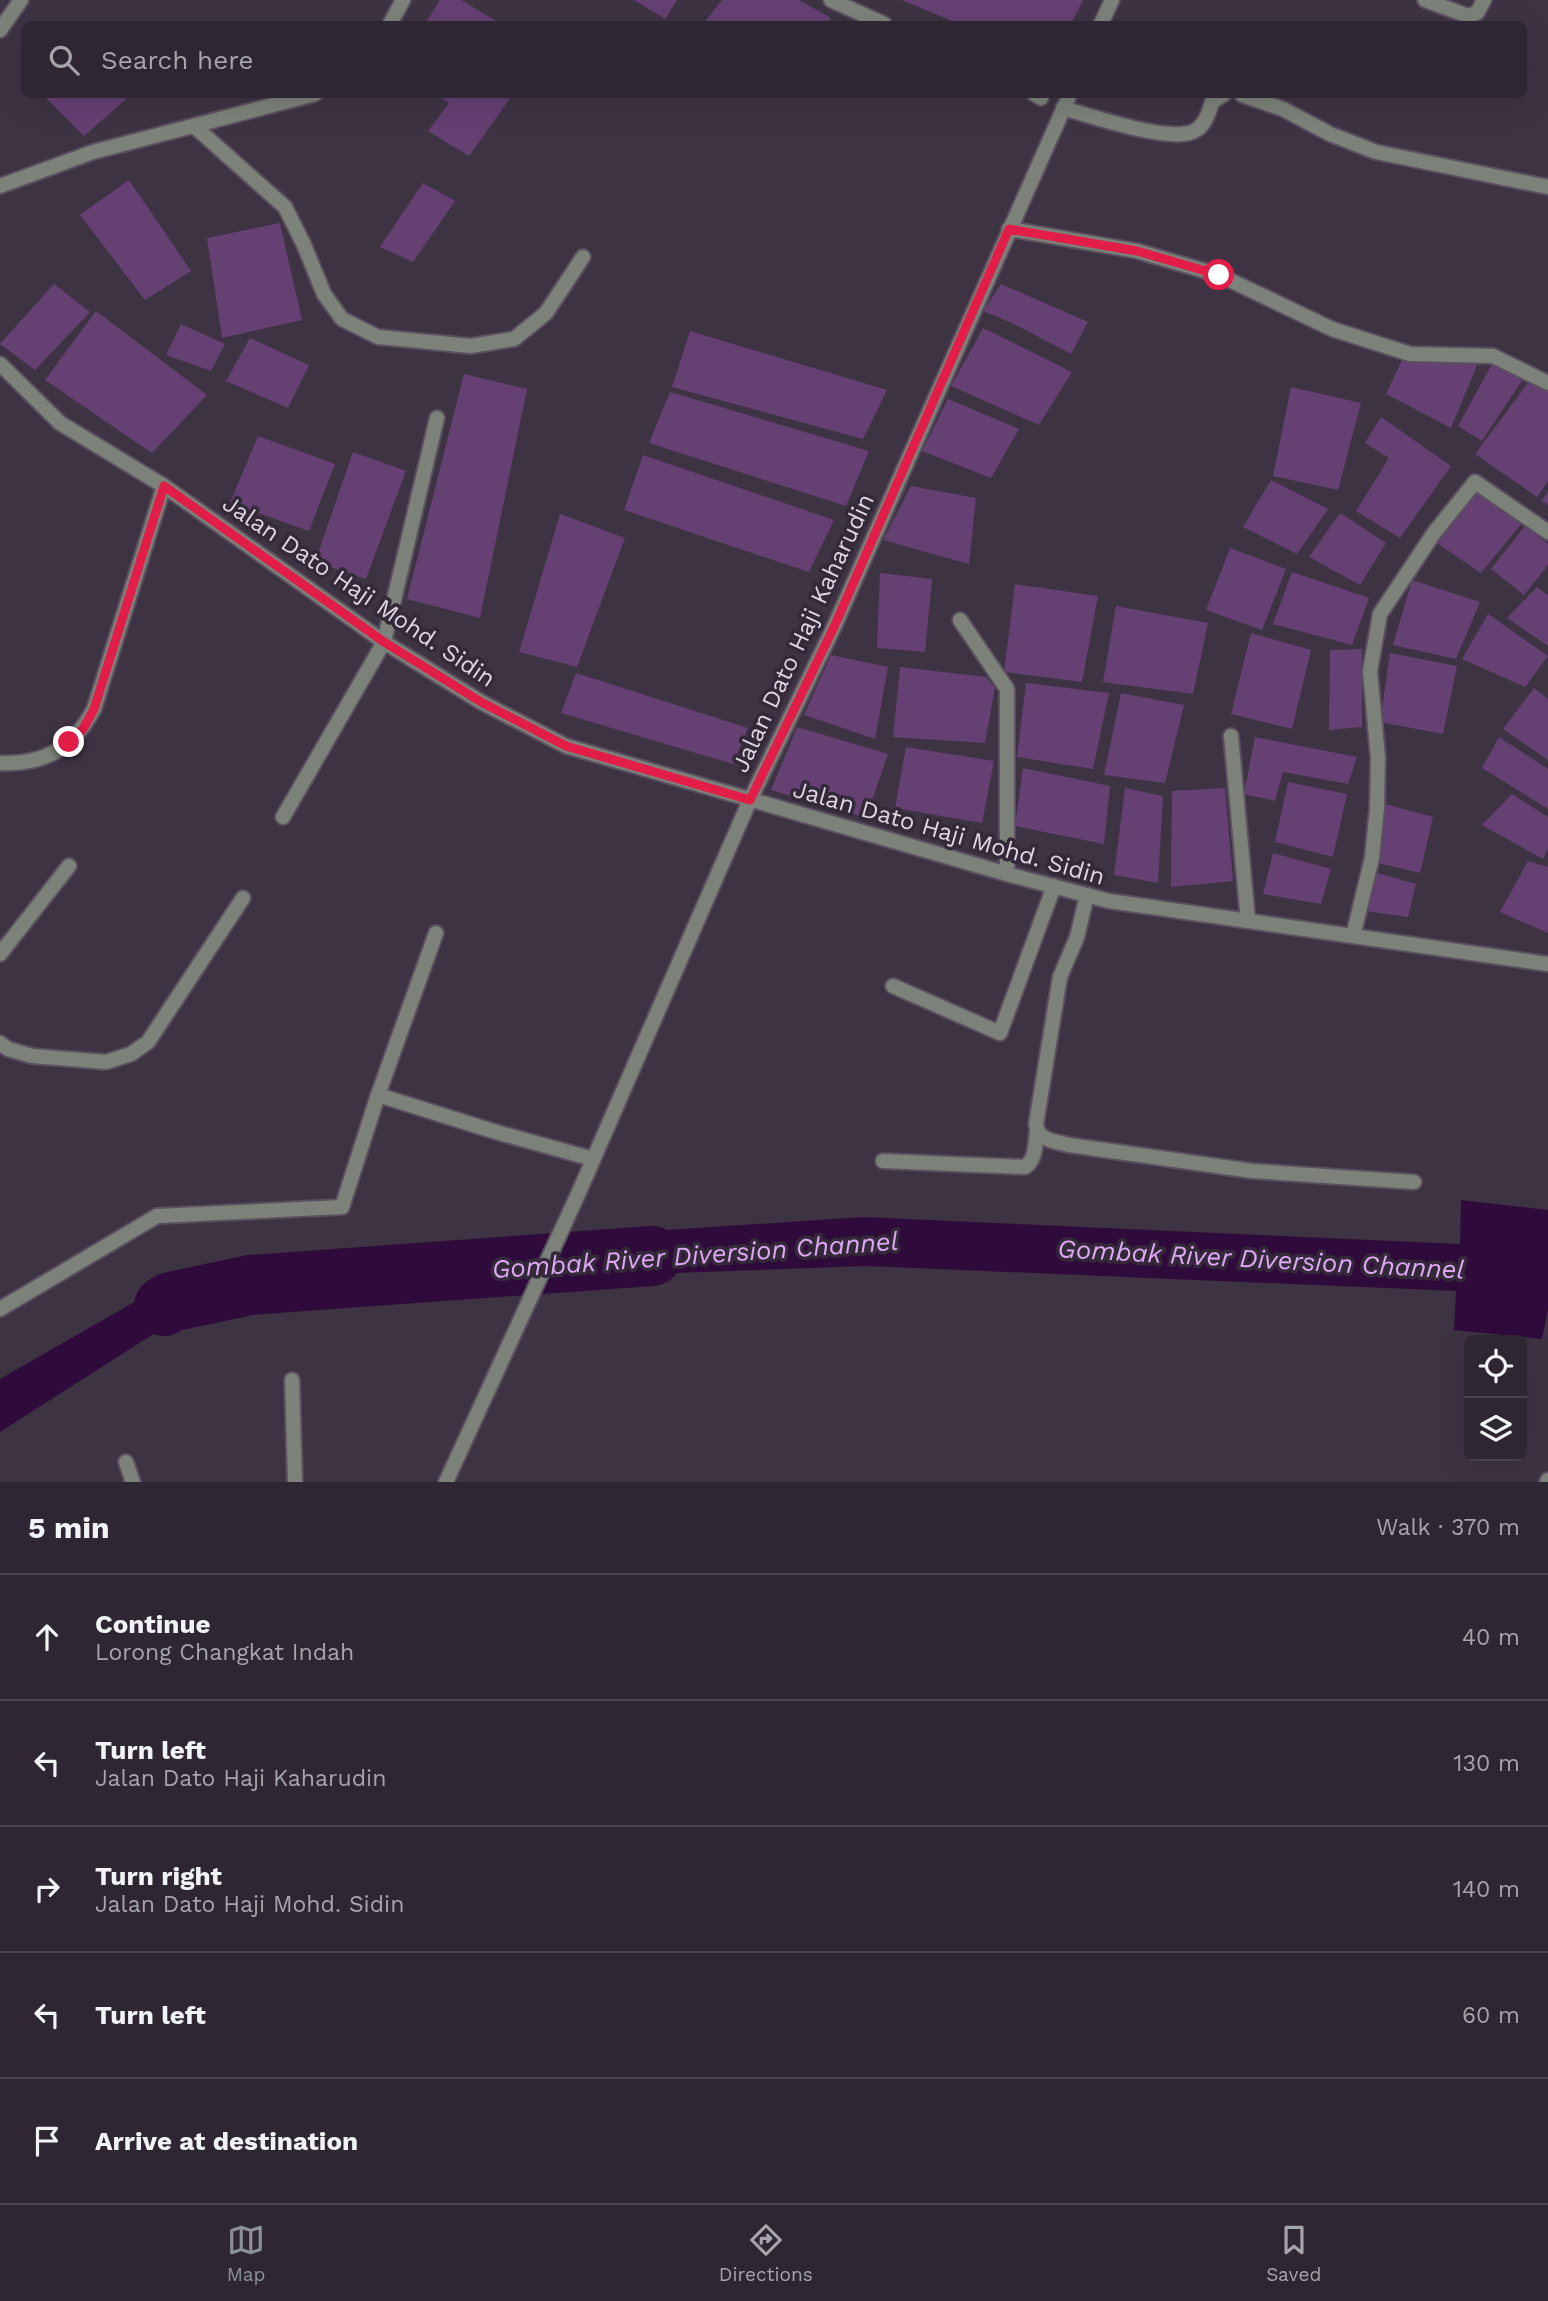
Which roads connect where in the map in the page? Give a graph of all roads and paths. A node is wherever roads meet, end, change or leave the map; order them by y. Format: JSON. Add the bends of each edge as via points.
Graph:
{"nodes":[{"id":1,"x":21,"y":0,"type":"edge"},
{"id":2,"x":403,"y":0,"type":"edge"},
{"id":3,"x":831,"y":0,"type":"edge"},
{"id":4,"x":1112,"y":0,"type":"edge"},
{"id":5,"x":1425,"y":0,"type":"edge"},
{"id":6,"x":1484,"y":0,"type":"edge"},
{"id":7,"x":392,"y":21,"type":"edge"},
{"id":8,"x":877,"y":21,"type":"edge"},
{"id":9,"x":1102,"y":21,"type":"edge"},
{"id":10,"x":0,"y":30,"type":"edge"},
{"id":11,"x":300,"y":98,"type":"edge"},
{"id":12,"x":1068,"y":98,"type":"edge"},
{"id":13,"x":1218,"y":98,"type":"edge"},
{"id":14,"x":1251,"y":98,"type":"edge"},
{"id":15,"x":1063,"y":108,"type":"junction"},
{"id":16,"x":194,"y":126,"type":"junction"},
{"id":17,"x":0,"y":186,"type":"edge"},
{"id":18,"x":1548,"y":187,"type":"edge"},
{"id":19,"x":1009,"y":229,"type":"junction"},
{"id":20,"x":583,"y":257,"type":"dead end"},
{"id":21,"x":0,"y":364,"type":"edge"},
{"id":22,"x":1548,"y":383,"type":"edge"},
{"id":23,"x":437,"y":418,"type":"dead end"},
{"id":24,"x":164,"y":486,"type":"junction"},
{"id":25,"x":1548,"y":532,"type":"edge"},
{"id":26,"x":960,"y":620,"type":"dead end"},
{"id":27,"x":384,"y":642,"type":"junction"},
{"id":28,"x":1231,"y":736,"type":"dead end"},
{"id":29,"x":0,"y":764,"type":"edge"},
{"id":30,"x":750,"y":800,"type":"junction"},
{"id":31,"x":283,"y":817,"type":"dead end"},
{"id":32,"x":69,"y":866,"type":"dead end"},
{"id":33,"x":1007,"y":874,"type":"junction"},
{"id":34,"x":1054,"y":886,"type":"junction"},
{"id":35,"x":1087,"y":895,"type":"junction"},
{"id":36,"x":243,"y":898,"type":"dead end"},
{"id":37,"x":1248,"y":921,"type":"junction"},
{"id":38,"x":436,"y":933,"type":"dead end"},
{"id":39,"x":1353,"y":936,"type":"junction"},
{"id":40,"x":0,"y":954,"type":"edge"},
{"id":41,"x":1548,"y":964,"type":"edge"},
{"id":42,"x":892,"y":986,"type":"dead end"},
{"id":43,"x":0,"y":1043,"type":"edge"},
{"id":44,"x":378,"y":1095,"type":"junction"},
{"id":45,"x":1037,"y":1132,"type":"junction"},
{"id":46,"x":593,"y":1159,"type":"junction"},
{"id":47,"x":883,"y":1161,"type":"dead end"},
{"id":48,"x":1414,"y":1182,"type":"dead end"},
{"id":49,"x":0,"y":1309,"type":"edge"},
{"id":50,"x":292,"y":1380,"type":"dead end"},
{"id":51,"x":126,"y":1462,"type":"dead end"},
{"id":52,"x":133,"y":1482,"type":"edge"},
{"id":53,"x":295,"y":1482,"type":"edge"},
{"id":54,"x":446,"y":1482,"type":"edge"}],
"edges":[{"from":1,"to":10,"type":"street"},
{"from":2,"to":7,"type":"street"},
{"from":3,"to":8,"type":"street"},
{"from":4,"to":9,"type":"street"},
{"from":5,"to":6,"type":"street","via":[[1468,16],[1477,13]]},
{"from":11,"to":16,"type":"street"},
{"from":12,"to":15,"type":"street","name":"Jalan Dato Haji Kaharudin"},
{"from":13,"to":15,"type":"street","via":[[1193,132],[1171,135]]},
{"from":14,"to":18,"type":"street","via":[[1376,152]]},
{"from":15,"to":19,"type":"street","name":"Jalan Dato Haji Kaharudin"},
{"from":16,"to":17,"type":"street","via":[[93,152]]},
{"from":16,"to":20,"type":"street","via":[[285,207],[324,294],[342,318],[378,337],[471,346],[514,339],[546,313]]},
{"from":19,"to":22,"type":"street","via":[[1137,251],[1219,275],[1345,333],[1410,354],[1493,356]]},
{"from":19,"to":30,"type":"street","name":"Jalan Dato Haji Kaharudin","via":[[834,627]]},
{"from":21,"to":24,"type":"street","name":"Jalan Dato Haji Mohd. Sidin","via":[[60,423]]},
{"from":23,"to":27,"type":"street"},
{"from":24,"to":27,"type":"street","name":"Jalan Dato Haji Mohd. Sidin"},
{"from":24,"to":29,"type":"street","via":[[94,709],[83,729],[54,754]]},
{"from":25,"to":39,"type":"street","via":[[1475,482],[1380,614],[1370,671],[1378,758],[1377,808],[1372,858]]},
{"from":26,"to":33,"type":"street","via":[[1007,689]]},
{"from":27,"to":30,"type":"street","name":"Jalan Dato Haji Mohd. Sidin","via":[[481,702],[566,746]]},
{"from":27,"to":31,"type":"street"},
{"from":28,"to":37,"type":"street"},
{"from":30,"to":33,"type":"street","name":"Jalan Dato Haji Mohd. Sidin"},
{"from":30,"to":46,"type":"street","name":"Jalan Dato Haji Kaharudin"},
{"from":32,"to":40,"type":"street"},
{"from":33,"to":34,"type":"street","name":"Jalan Dato Haji Mohd. Sidin"},
{"from":34,"to":35,"type":"street","name":"Jalan Dato Haji Mohd. Sidin"},
{"from":34,"to":42,"type":"street","via":[[1000,1033]]},
{"from":35,"to":37,"type":"street","name":"Jalan Dato Haji Mohd. Sidin"},
{"from":35,"to":45,"type":"street","via":[[1077,937],[1060,977]]},
{"from":36,"to":43,"type":"street","via":[[148,1042],[131,1054],[106,1062],[32,1056]]},
{"from":37,"to":39,"type":"street","name":"Jalan Dato Haji Mohd. Sidin"},
{"from":38,"to":44,"type":"street"},
{"from":39,"to":41,"type":"street","name":"Jalan Dato Haji Mohd. Sidin"},
{"from":44,"to":46,"type":"street"},
{"from":44,"to":49,"type":"street","via":[[342,1207],[157,1216]]},
{"from":45,"to":47,"type":"street","via":[[1031,1163],[1025,1167]]},
{"from":45,"to":48,"type":"street","via":[[1041,1138],[1069,1145],[1252,1171]]},
{"from":46,"to":54,"type":"street","name":"Jalan Dato Haji Kaharudin"},
{"from":50,"to":53,"type":"street"},
{"from":51,"to":52,"type":"street"}]}
